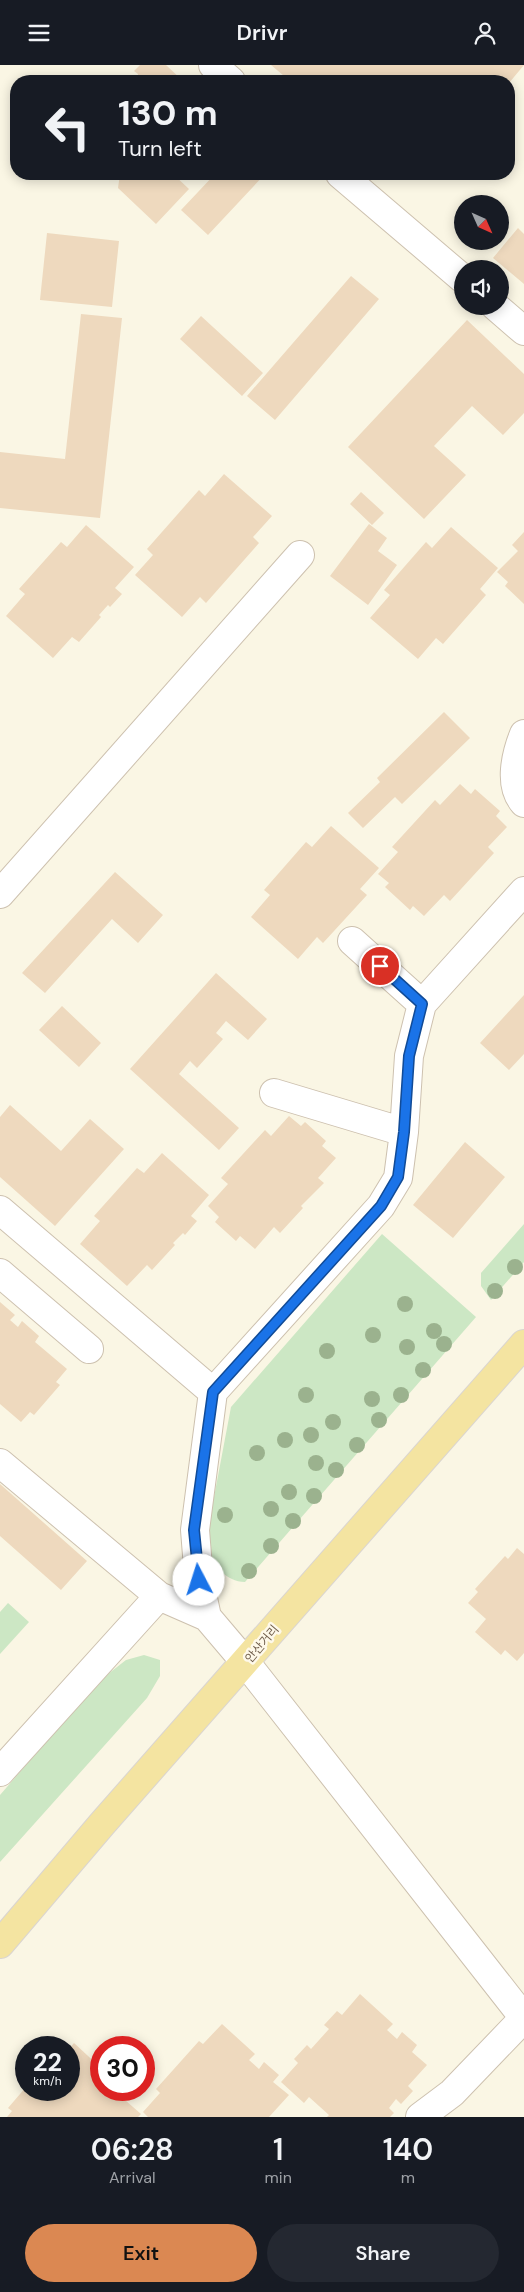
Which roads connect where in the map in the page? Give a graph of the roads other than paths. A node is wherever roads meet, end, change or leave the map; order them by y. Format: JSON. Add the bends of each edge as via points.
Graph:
{"nodes":[{"id":1,"x":213,"y":65,"type":"edge"},
{"id":2,"x":224,"y":75,"type":"edge"},
{"id":3,"x":347,"y":180,"type":"edge"},
{"id":4,"x":454,"y":271,"type":"edge"},
{"id":5,"x":505,"y":315,"type":"edge"},
{"id":6,"x":524,"y":331,"type":"edge"},
{"id":7,"x":300,"y":555,"type":"dead end"},
{"id":8,"x":524,"y":734,"type":"edge"},
{"id":9,"x":524,"y":803,"type":"edge"},
{"id":10,"x":524,"y":891,"type":"edge"},
{"id":11,"x":0,"y":894,"type":"edge"},
{"id":12,"x":352,"y":941,"type":"dead end"},
{"id":13,"x":422,"y":1004,"type":"junction"},
{"id":14,"x":274,"y":1093,"type":"dead end"},
{"id":15,"x":404,"y":1132,"type":"junction"},
{"id":16,"x":0,"y":1210,"type":"edge"},
{"id":17,"x":0,"y":1273,"type":"edge"},
{"id":18,"x":524,"y":1344,"type":"edge"},
{"id":19,"x":89,"y":1349,"type":"dead end"},
{"id":20,"x":213,"y":1392,"type":"junction"},
{"id":21,"x":0,"y":1463,"type":"edge"},
{"id":22,"x":159,"y":1596,"type":"junction"},
{"id":23,"x":206,"y":1617,"type":"junction"},
{"id":24,"x":246,"y":1663,"type":"junction"},
{"id":25,"x":0,"y":1772,"type":"edge"},
{"id":26,"x":0,"y":1944,"type":"edge"},
{"id":27,"x":524,"y":2018,"type":"edge"},
{"id":28,"x":420,"y":2117,"type":"edge"}],
"edges":[{"from":1,"to":2,"type":"street"},
{"from":3,"to":4,"type":"street"},
{"from":5,"to":6,"type":"street"},
{"from":7,"to":11,"type":"street"},
{"from":8,"to":9,"type":"street","via":[[517,751],[515,774],[519,797]]},
{"from":10,"to":13,"type":"street"},
{"from":12,"to":13,"type":"street"},
{"from":13,"to":15,"type":"street","via":[[409,1056]]},
{"from":14,"to":15,"type":"street"},
{"from":15,"to":20,"type":"street","via":[[398,1177],[381,1206]]},
{"from":16,"to":20,"type":"street"},
{"from":17,"to":19,"type":"street"},
{"from":18,"to":24,"type":"main road","name":"안산거리"},
{"from":20,"to":23,"type":"street","via":[[194,1530]]},
{"from":21,"to":22,"type":"street"},
{"from":22,"to":23,"type":"street"},
{"from":22,"to":25,"type":"street"},
{"from":23,"to":24,"type":"street"},
{"from":24,"to":26,"type":"main road","name":"안산거리"},
{"from":24,"to":27,"type":"street"},
{"from":27,"to":28,"type":"street","via":[[452,2093]]}]}
